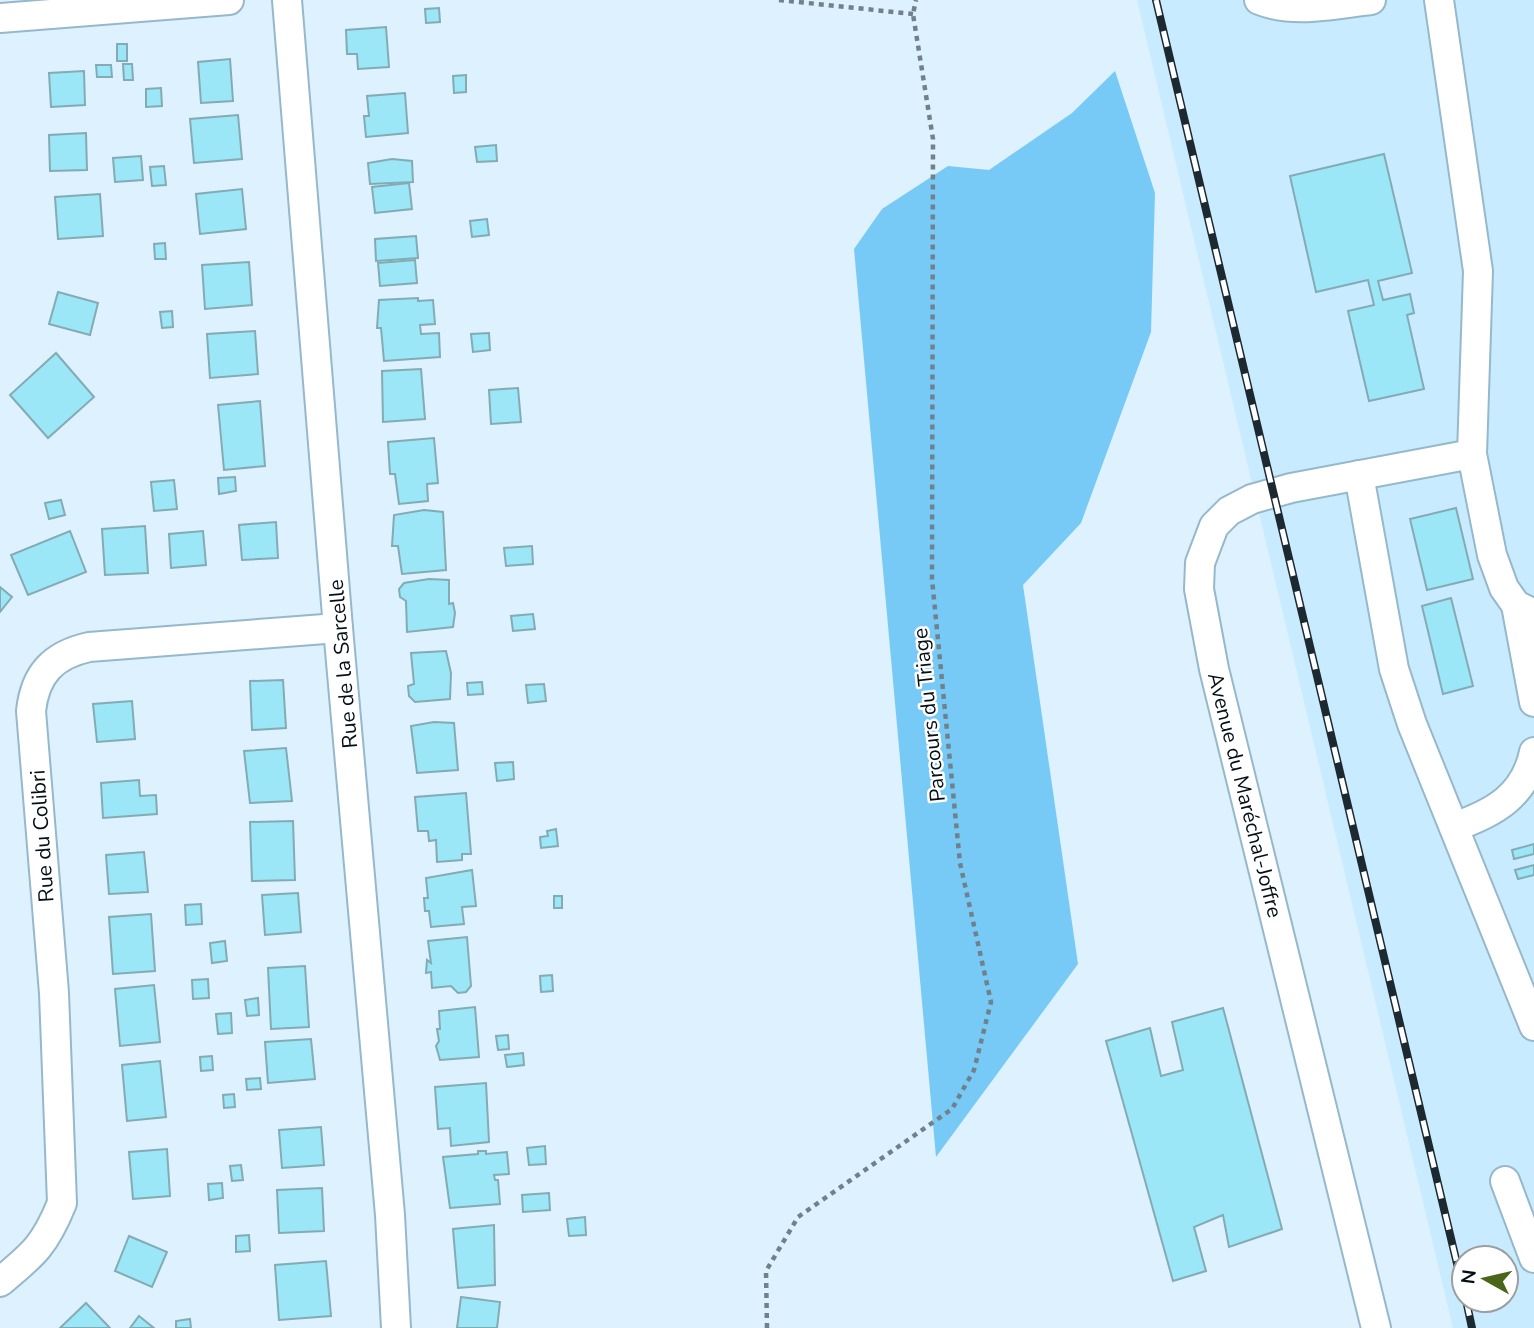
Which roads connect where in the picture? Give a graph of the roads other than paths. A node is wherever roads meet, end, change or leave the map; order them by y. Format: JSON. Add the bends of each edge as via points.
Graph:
{"nodes":[{"id":1,"x":229,"y":0,"type":"edge"},
{"id":2,"x":288,"y":0,"type":"edge"},
{"id":3,"x":1259,"y":0,"type":"edge"},
{"id":4,"x":1371,"y":0,"type":"edge"},
{"id":5,"x":1439,"y":0,"type":"edge"},
{"id":6,"x":0,"y":18,"type":"edge"},
{"id":7,"x":1472,"y":454,"type":"junction"},
{"id":8,"x":1359,"y":474,"type":"junction"},
{"id":9,"x":1525,"y":610,"type":"edge"},
{"id":10,"x":338,"y":628,"type":"junction"},
{"id":11,"x":1534,"y":702,"type":"edge"},
{"id":12,"x":1534,"y":752,"type":"edge"},
{"id":13,"x":1454,"y":827,"type":"junction"},
{"id":14,"x":1534,"y":1026,"type":"edge"},
{"id":15,"x":1505,"y":1181,"type":"dead end"},
{"id":16,"x":1534,"y":1258,"type":"edge"},
{"id":17,"x":0,"y":1282,"type":"edge"},
{"id":18,"x":397,"y":1328,"type":"edge"},
{"id":19,"x":1376,"y":1328,"type":"edge"}],
"edges":[{"from":1,"to":6,"type":"street"},
{"from":2,"to":10,"type":"street","name":"Rue de la Sarcelle"},
{"from":3,"to":4,"type":"street","via":[[1276,7]]},
{"from":5,"to":7,"type":"street","via":[[1478,271]]},
{"from":7,"to":8,"type":"street","name":"Avenue du Maréchal-Joffre"},
{"from":7,"to":9,"type":"street","via":[[1492,555],[1504,588]]},
{"from":8,"to":13,"type":"street","via":[[1394,669]]},
{"from":8,"to":19,"type":"street","name":"Avenue du Maréchal-Joffre","via":[[1273,492],[1229,511],[1206,542],[1199,589],[1214,669]]},
{"from":9,"to":11,"type":"street"},
{"from":10,"to":17,"type":"street","name":"Rue du Colibri","via":[[89,647],[59,656],[40,674],[31,711],[54,993],[62,1203],[38,1251]]},
{"from":10,"to":18,"type":"street","name":"Rue de la Sarcelle"},
{"from":12,"to":13,"type":"street","via":[[1521,785],[1508,800]]},
{"from":13,"to":14,"type":"street"},
{"from":15,"to":16,"type":"street"}]}
